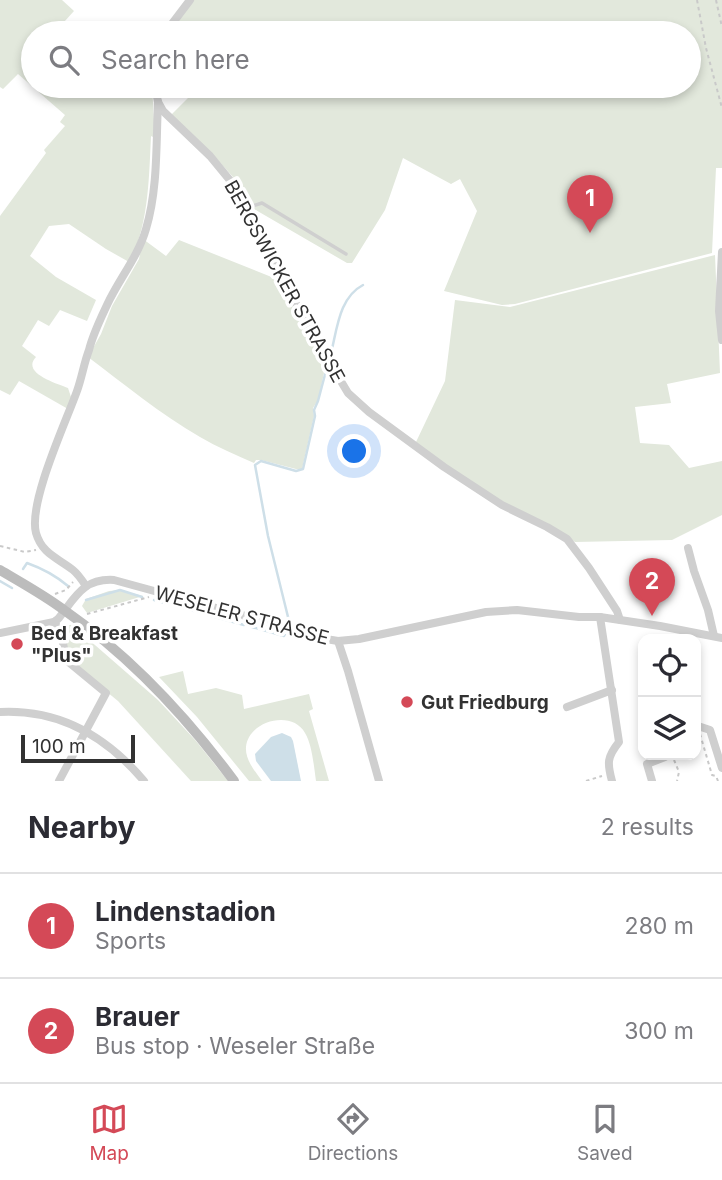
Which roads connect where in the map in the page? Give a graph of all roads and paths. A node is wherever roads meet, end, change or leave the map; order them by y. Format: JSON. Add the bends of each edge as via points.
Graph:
{"nodes":[{"id":1,"x":190,"y":0,"type":"edge"},
{"id":2,"x":697,"y":0,"type":"edge"},
{"id":3,"x":716,"y":0,"type":"edge"},
{"id":4,"x":174,"y":21,"type":"edge"},
{"id":5,"x":701,"y":21,"type":"edge"},
{"id":6,"x":701,"y":21,"type":"edge"},
{"id":7,"x":722,"y":27,"type":"edge"},
{"id":8,"x":157,"y":98,"type":"edge"},
{"id":9,"x":158,"y":102,"type":"junction"},
{"id":10,"x":722,"y":108,"type":"edge"},
{"id":11,"x":246,"y":208,"type":"junction"},
{"id":12,"x":722,"y":252,"type":"edge"},
{"id":13,"x":346,"y":254,"type":"dead end"},
{"id":14,"x":722,"y":340,"type":"edge"},
{"id":15,"x":0,"y":545,"type":"edge"},
{"id":16,"x":42,"y":546,"type":"junction"},
{"id":17,"x":688,"y":548,"type":"dead end"},
{"id":18,"x":0,"y":570,"type":"edge"},
{"id":19,"x":80,"y":577,"type":"junction"},
{"id":20,"x":86,"y":586,"type":"junction"},
{"id":21,"x":153,"y":591,"type":"junction"},
{"id":22,"x":51,"y":600,"type":"junction"},
{"id":23,"x":65,"y":610,"type":"junction"},
{"id":24,"x":600,"y":617,"type":"junction"},
{"id":25,"x":75,"y":618,"type":"junction"},
{"id":26,"x":620,"y":620,"type":"junction"},
{"id":27,"x":54,"y":622,"type":"junction"},
{"id":28,"x":0,"y":634,"type":"edge"},
{"id":29,"x":718,"y":637,"type":"edge"},
{"id":30,"x":338,"y":641,"type":"junction"},
{"id":31,"x":612,"y":690,"type":"junction"},
{"id":32,"x":567,"y":707,"type":"dead end"},
{"id":33,"x":0,"y":712,"type":"edge"},
{"id":34,"x":701,"y":727,"type":"edge"},
{"id":35,"x":86,"y":731,"type":"junction"},
{"id":36,"x":701,"y":736,"type":"edge"},
{"id":37,"x":657,"y":760,"type":"edge"},
{"id":38,"x":676,"y":760,"type":"edge"},
{"id":39,"x":722,"y":768,"type":"edge"},
{"id":40,"x":611,"y":777,"type":"edge"},
{"id":41,"x":59,"y":781,"type":"edge"},
{"id":42,"x":144,"y":781,"type":"edge"},
{"id":43,"x":234,"y":781,"type":"edge"},
{"id":44,"x":379,"y":781,"type":"edge"},
{"id":45,"x":586,"y":781,"type":"edge"},
{"id":46,"x":652,"y":781,"type":"edge"},
{"id":47,"x":677,"y":781,"type":"edge"},
{"id":48,"x":718,"y":781,"type":"edge"}],
"edges":[{"from":1,"to":4,"type":"street"},
{"from":2,"to":6,"type":"path"},
{"from":3,"to":7,"type":"path"},
{"from":5,"to":10,"type":"path"},
{"from":8,"to":9,"type":"street","name":"BERGSWICKER STRASSE"},
{"from":9,"to":11,"type":"street","name":"BERGSWICKER STRASSE","via":[[221,168]]},
{"from":9,"to":16,"type":"street","via":[[147,226],[98,324],[40,491],[35,526]]},
{"from":11,"to":13,"type":"lane","via":[[262,203]]},
{"from":11,"to":26,"type":"street","name":"BERGSWICKER STRASSE","via":[[348,393],[444,467],[567,539]]},
{"from":12,"to":14,"type":"street"},
{"from":15,"to":16,"type":"path","via":[[25,552]]},
{"from":16,"to":19,"type":"street"},
{"from":17,"to":29,"type":"street"},
{"from":18,"to":22,"type":"main road"},
{"from":19,"to":20,"type":"street"},
{"from":19,"to":22,"type":"path"},
{"from":20,"to":21,"type":"street","name":"WESELER STRASSE","via":[[114,580]]},
{"from":20,"to":23,"type":"street"},
{"from":21,"to":25,"type":"path","via":[[143,600]]},
{"from":21,"to":30,"type":"street","name":"WESELER STRASSE"},
{"from":22,"to":23,"type":"main road"},
{"from":23,"to":25,"type":"main road"},
{"from":23,"to":27,"type":"street"},
{"from":24,"to":26,"type":"street","name":"WESELER STRASSE"},
{"from":24,"to":30,"type":"street","name":"WESELER STRASSE","via":[[498,611]]},
{"from":24,"to":31,"type":"street"},
{"from":25,"to":43,"type":"main road","via":[[172,704]]},
{"from":26,"to":29,"type":"street","name":"WESELER STRASSE"},
{"from":27,"to":28,"type":"street"},
{"from":27,"to":35,"type":"street","via":[[61,632],[66,660],[106,693]]},
{"from":30,"to":44,"type":"street"},
{"from":31,"to":32,"type":"street"},
{"from":31,"to":40,"type":"street","via":[[619,742],[610,753]]},
{"from":33,"to":35,"type":"street","via":[[55,718]]},
{"from":34,"to":39,"type":"street","via":[[710,730]]},
{"from":35,"to":41,"type":"street"},
{"from":35,"to":42,"type":"street","via":[[120,754]]},
{"from":36,"to":48,"type":"path"},
{"from":37,"to":46,"type":"street","via":[[647,764]]},
{"from":38,"to":47,"type":"path"},
{"from":40,"to":45,"type":"path"}]}
